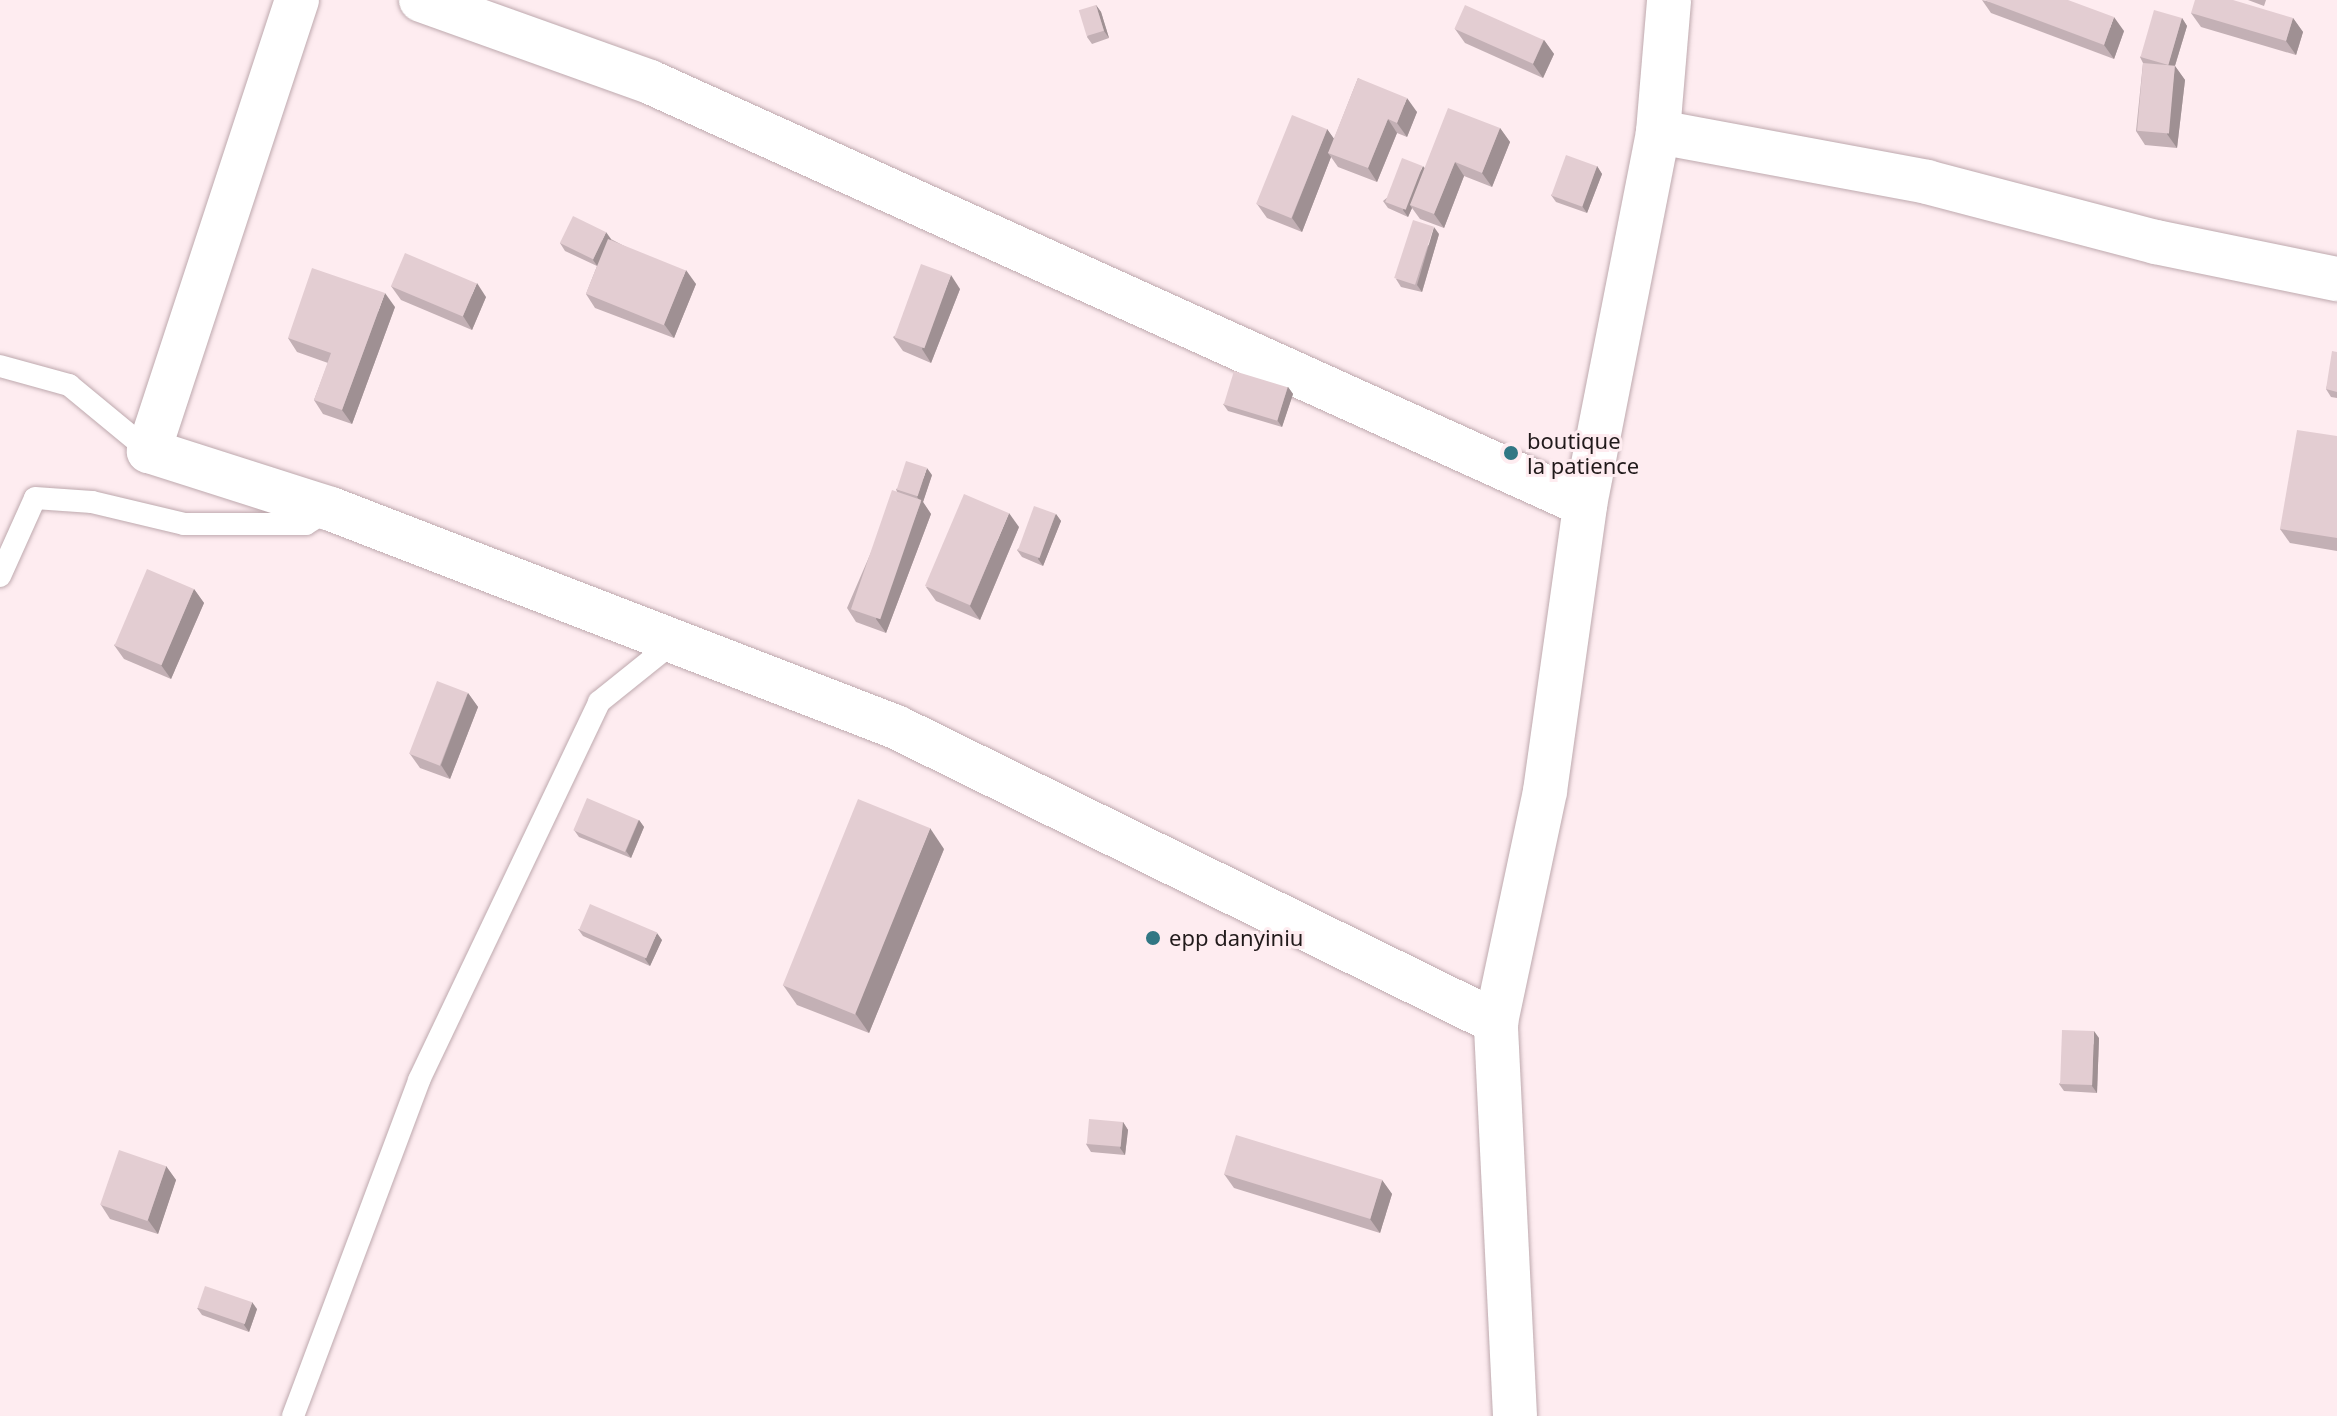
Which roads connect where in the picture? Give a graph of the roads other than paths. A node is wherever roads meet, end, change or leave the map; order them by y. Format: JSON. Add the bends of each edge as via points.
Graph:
{"nodes":[{"id":1,"x":297,"y":0,"type":"edge"},
{"id":2,"x":421,"y":0,"type":"edge"},
{"id":3,"x":1669,"y":0,"type":"edge"},
{"id":4,"x":1658,"y":132,"type":"junction"},
{"id":5,"x":2337,"y":279,"type":"edge"},
{"id":6,"x":0,"y":366,"type":"edge"},
{"id":7,"x":149,"y":451,"type":"junction"},
{"id":8,"x":1585,"y":505,"type":"junction"},
{"id":9,"x":331,"y":509,"type":"junction"},
{"id":10,"x":0,"y":576,"type":"edge"},
{"id":11,"x":675,"y":641,"type":"junction"},
{"id":12,"x":1496,"y":1022,"type":"junction"},
{"id":13,"x":293,"y":1416,"type":"edge"},
{"id":14,"x":1515,"y":1416,"type":"edge"}],
"edges":[{"from":1,"to":7,"type":"street"},
{"from":2,"to":8,"type":"street","via":[[650,82]]},
{"from":3,"to":4,"type":"street"},
{"from":4,"to":5,"type":"street","via":[[1927,182],[2156,242]]},
{"from":4,"to":8,"type":"street"},
{"from":6,"to":7,"type":"lane","via":[[69,385]]},
{"from":7,"to":9,"type":"street"},
{"from":8,"to":12,"type":"street","via":[[1545,791]]},
{"from":9,"to":10,"type":"lane","via":[[306,524],[184,524],[92,502],[35,498]]},
{"from":9,"to":11,"type":"street"},
{"from":11,"to":12,"type":"street","via":[[896,727]]},
{"from":11,"to":13,"type":"lane","via":[[599,702],[419,1080]]},
{"from":12,"to":14,"type":"street"}]}
